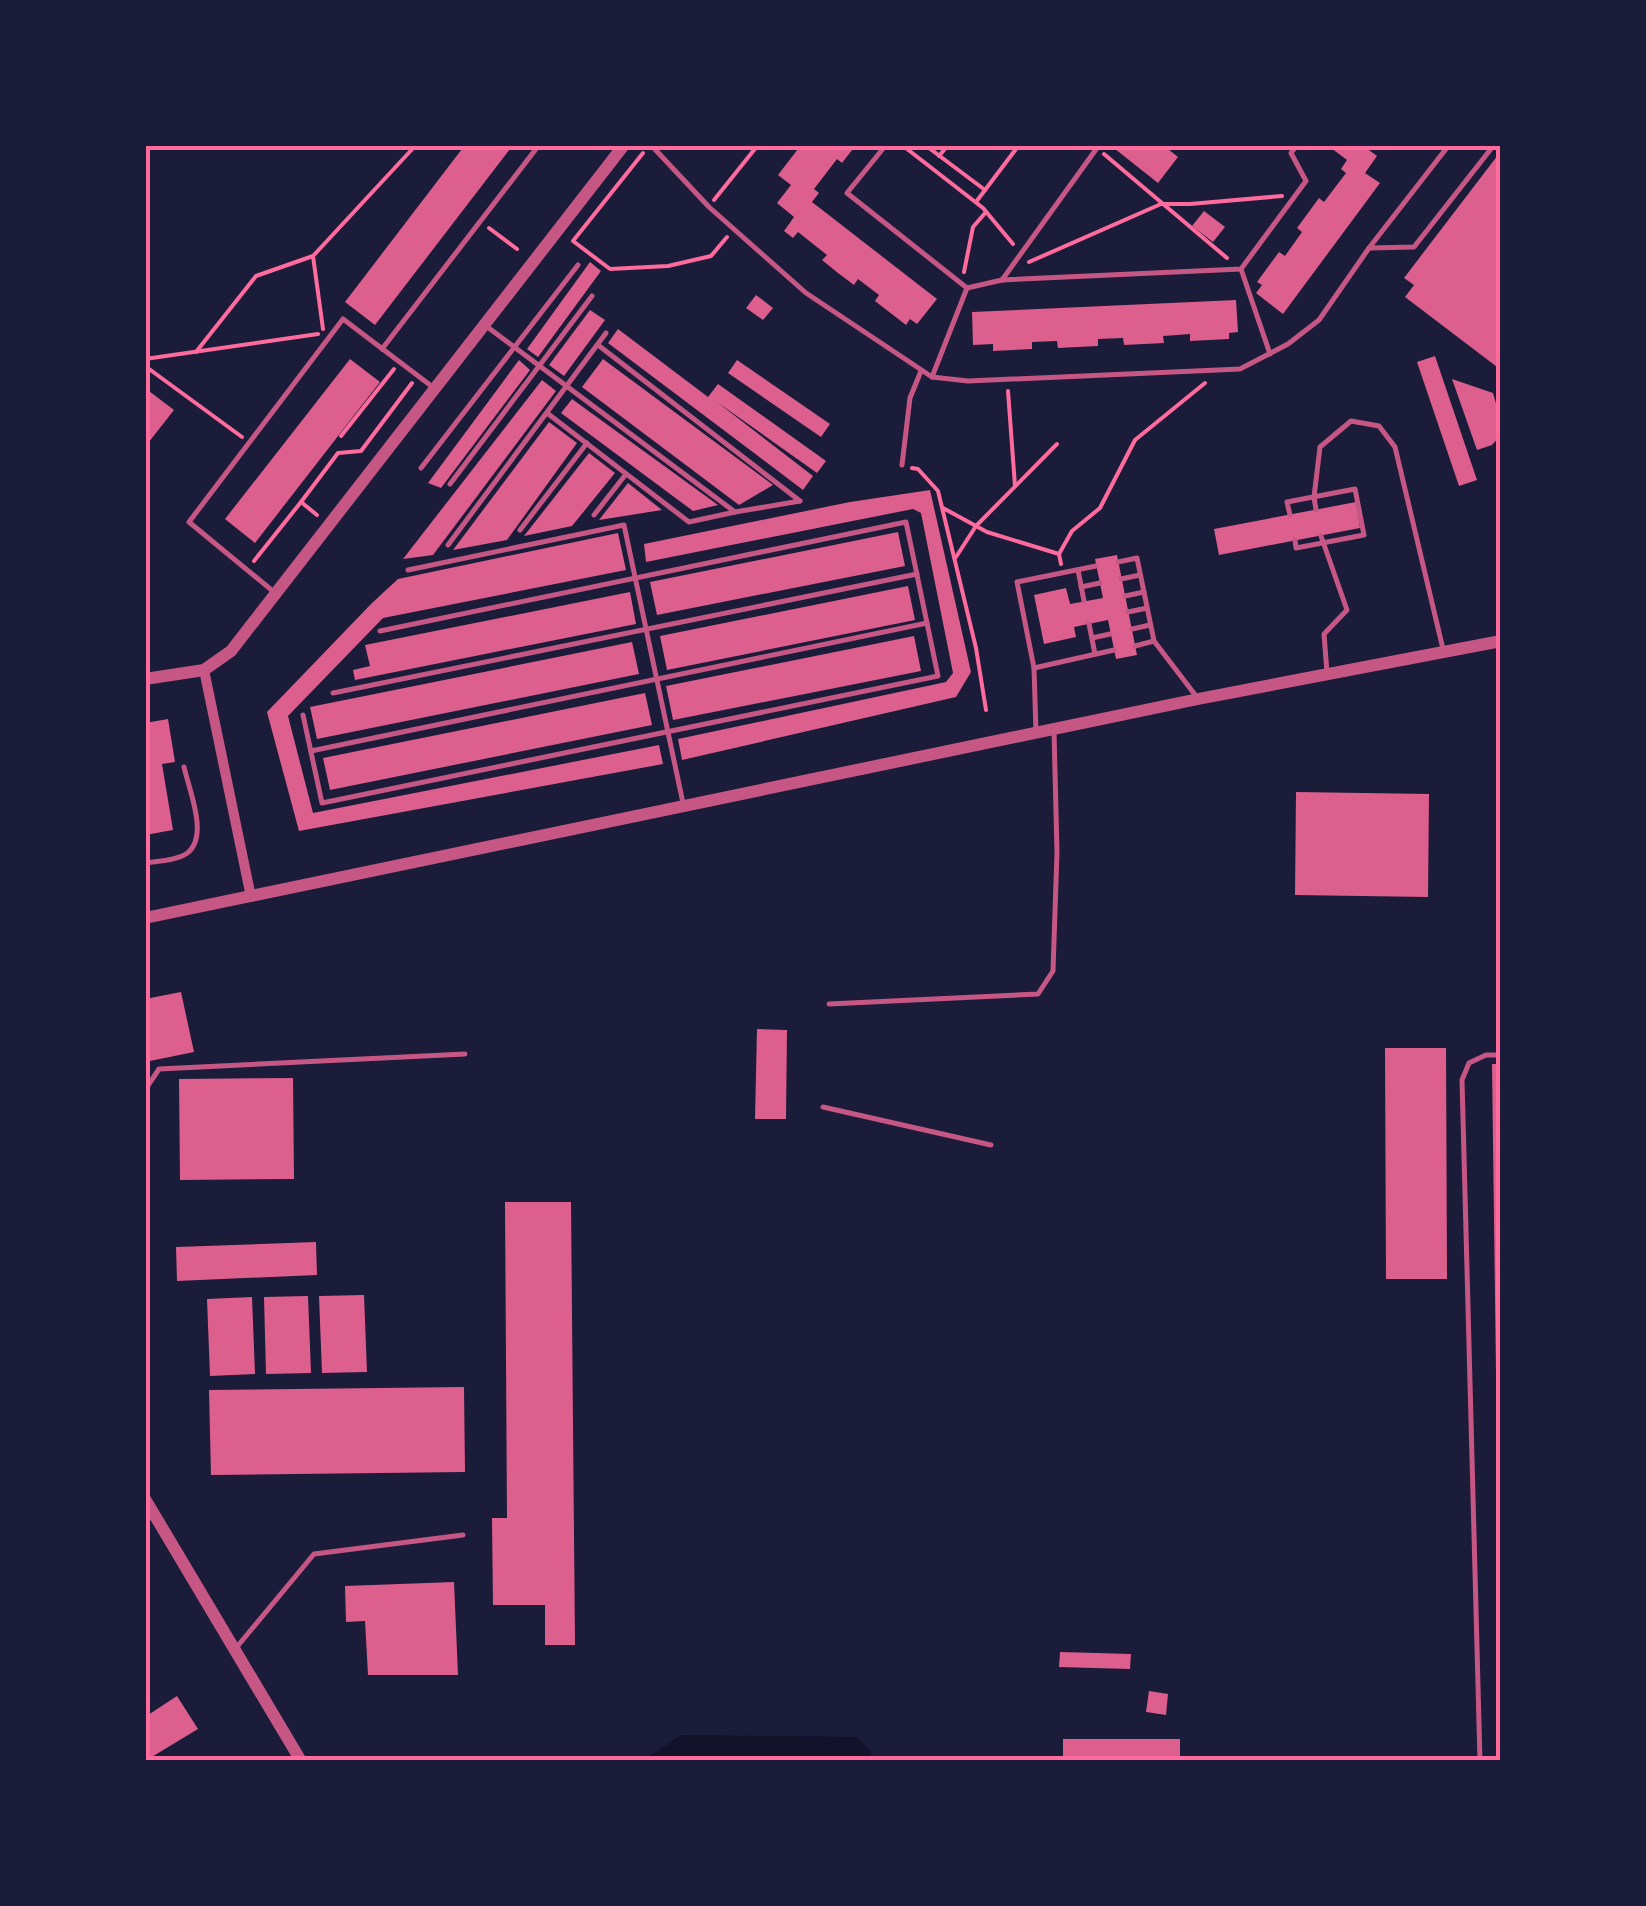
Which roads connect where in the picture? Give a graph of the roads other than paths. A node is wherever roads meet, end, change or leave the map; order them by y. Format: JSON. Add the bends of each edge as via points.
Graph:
{"nodes":[{"id":1,"x":538,"y":145,"type":"edge"},
{"id":2,"x":624,"y":145,"type":"edge"},
{"id":3,"x":650,"y":145,"type":"edge"},
{"id":4,"x":886,"y":145,"type":"edge"},
{"id":5,"x":1297,"y":145,"type":"edge"},
{"id":6,"x":1449,"y":145,"type":"edge"},
{"id":7,"x":1494,"y":145,"type":"edge"},
{"id":8,"x":1095,"y":146,"type":"edge"},
{"id":9,"x":1369,"y":248,"type":"junction"},
{"id":10,"x":578,"y":265,"type":"dead end"},
{"id":11,"x":1242,"y":269,"type":"junction"},
{"id":12,"x":1002,"y":280,"type":"junction"},
{"id":13,"x":967,"y":288,"type":"junction"},
{"id":14,"x":592,"y":296,"type":"dead end"},
{"id":15,"x":486,"y":326,"type":"junction"},
{"id":16,"x":606,"y":333,"type":"dead end"},
{"id":17,"x":598,"y":345,"type":"junction"},
{"id":18,"x":514,"y":348,"type":"junction"},
{"id":19,"x":382,"y":349,"type":"junction"},
{"id":20,"x":1270,"y":354,"type":"junction"},
{"id":21,"x":540,"y":368,"type":"junction"},
{"id":22,"x":922,"y":371,"type":"junction"},
{"id":23,"x":932,"y":376,"type":"junction"},
{"id":24,"x":566,"y":388,"type":"junction"},
{"id":25,"x":436,"y":390,"type":"junction"},
{"id":26,"x":547,"y":413,"type":"junction"},
{"id":27,"x":587,"y":443,"type":"junction"},
{"id":28,"x":902,"y":466,"type":"road end"},
{"id":29,"x":421,"y":468,"type":"dead end"},
{"id":30,"x":626,"y":474,"type":"junction"},
{"id":31,"x":450,"y":484,"type":"dead end"},
{"id":32,"x":1336,"y":493,"type":"junction"},
{"id":33,"x":1314,"y":497,"type":"junction"},
{"id":34,"x":1339,"y":506,"type":"dead end"},
{"id":35,"x":1316,"y":510,"type":"dead end"},
{"id":36,"x":734,"y":512,"type":"junction"},
{"id":37,"x":594,"y":515,"type":"dead end"},
{"id":38,"x":1290,"y":515,"type":"dead end"},
{"id":39,"x":520,"y":530,"type":"dead end"},
{"id":40,"x":1322,"y":539,"type":"junction"},
{"id":41,"x":1295,"y":540,"type":"dead end"},
{"id":42,"x":448,"y":545,"type":"dead end"},
{"id":43,"x":1118,"y":562,"type":"dead end"},
{"id":44,"x":1096,"y":566,"type":"dead end"},
{"id":45,"x":408,"y":570,"type":"dead end"},
{"id":46,"x":1078,"y":570,"type":"junction"},
{"id":47,"x":916,"y":574,"type":"junction"},
{"id":48,"x":1140,"y":575,"type":"junction"},
{"id":49,"x":636,"y":578,"type":"junction"},
{"id":50,"x":1121,"y":579,"type":"dead end"},
{"id":51,"x":1100,"y":583,"type":"dead end"},
{"id":52,"x":1081,"y":587,"type":"junction"},
{"id":53,"x":1144,"y":592,"type":"junction"},
{"id":54,"x":278,"y":596,"type":"junction"},
{"id":55,"x":1125,"y":596,"type":"dead end"},
{"id":56,"x":1084,"y":601,"type":"dead end"},
{"id":57,"x":1147,"y":608,"type":"junction"},
{"id":58,"x":1128,"y":612,"type":"dead end"},
{"id":59,"x":927,"y":623,"type":"junction"},
{"id":60,"x":1089,"y":624,"type":"dead end"},
{"id":61,"x":1150,"y":625,"type":"junction"},
{"id":62,"x":1132,"y":629,"type":"dead end"},
{"id":63,"x":646,"y":630,"type":"junction"},
{"id":64,"x":380,"y":631,"type":"dead end"},
{"id":65,"x":1110,"y":634,"type":"dead end"},
{"id":66,"x":1092,"y":638,"type":"junction"},
{"id":67,"x":1501,"y":641,"type":"edge"},
{"id":68,"x":1154,"y":642,"type":"junction"},
{"id":69,"x":1135,"y":646,"type":"dead end"},
{"id":70,"x":1114,"y":650,"type":"dead end"},
{"id":71,"x":1444,"y":652,"type":"junction"},
{"id":72,"x":1095,"y":654,"type":"junction"},
{"id":73,"x":1034,"y":668,"type":"junction"},
{"id":74,"x":204,"y":670,"type":"junction"},
{"id":75,"x":1327,"y":673,"type":"junction"},
{"id":76,"x":145,"y":679,"type":"edge"},
{"id":77,"x":657,"y":680,"type":"junction"},
{"id":78,"x":334,"y":693,"type":"dead end"},
{"id":79,"x":1198,"y":698,"type":"junction"},
{"id":80,"x":304,"y":715,"type":"dead end"},
{"id":81,"x":1054,"y":728,"type":"junction"},
{"id":82,"x":668,"y":732,"type":"junction"},
{"id":83,"x":1036,"y":732,"type":"junction"},
{"id":84,"x":311,"y":752,"type":"junction"},
{"id":85,"x":184,"y":768,"type":"dead end"},
{"id":86,"x":683,"y":806,"type":"junction"},
{"id":87,"x":145,"y":863,"type":"edge"},
{"id":88,"x":251,"y":897,"type":"junction"},
{"id":89,"x":145,"y":918,"type":"edge"},
{"id":90,"x":829,"y":1004,"type":"dead end"},
{"id":91,"x":466,"y":1054,"type":"dead end"},
{"id":92,"x":1501,"y":1055,"type":"edge"},
{"id":93,"x":145,"y":1090,"type":"edge"},
{"id":94,"x":823,"y":1106,"type":"dead end"},
{"id":95,"x":991,"y":1145,"type":"dead end"},
{"id":96,"x":145,"y":1499,"type":"edge"},
{"id":97,"x":463,"y":1535,"type":"dead end"},
{"id":98,"x":234,"y":1650,"type":"junction"},
{"id":99,"x":301,"y":1761,"type":"edge"},
{"id":100,"x":1480,"y":1761,"type":"edge"}],
"edges":[{"from":1,"to":19,"type":"lane"},
{"from":2,"to":15,"type":"street"},
{"from":3,"to":22,"type":"lane","via":[[708,207],[806,293]]},
{"from":4,"to":13,"type":"lane","via":[[847,193]]},
{"from":5,"to":11,"type":"lane","via":[[1291,153],[1306,182]]},
{"from":6,"to":9,"type":"lane"},
{"from":7,"to":9,"type":"lane","via":[[1414,247]]},
{"from":8,"to":12,"type":"lane"},
{"from":9,"to":20,"type":"lane","via":[[1319,320]]},
{"from":10,"to":18,"type":"lane"},
{"from":11,"to":12,"type":"lane"},
{"from":11,"to":20,"type":"lane"},
{"from":12,"to":13,"type":"lane"},
{"from":13,"to":23,"type":"lane"},
{"from":14,"to":21,"type":"lane"},
{"from":15,"to":18,"type":"lane"},
{"from":15,"to":25,"type":"street"},
{"from":16,"to":17,"type":"lane"},
{"from":17,"to":24,"type":"lane"},
{"from":17,"to":36,"type":"lane","via":[[800,501]]},
{"from":18,"to":21,"type":"lane"},
{"from":18,"to":29,"type":"lane"},
{"from":19,"to":25,"type":"lane"},
{"from":19,"to":54,"type":"lane","via":[[343,319],[189,522]]},
{"from":20,"to":23,"type":"lane","via":[[1240,369],[968,381]]},
{"from":21,"to":24,"type":"lane"},
{"from":21,"to":31,"type":"lane"},
{"from":22,"to":23,"type":"lane"},
{"from":22,"to":28,"type":"lane","via":[[910,398]]},
{"from":24,"to":26,"type":"lane"},
{"from":24,"to":36,"type":"lane"},
{"from":25,"to":54,"type":"street"},
{"from":26,"to":27,"type":"lane"},
{"from":26,"to":42,"type":"lane"},
{"from":27,"to":30,"type":"lane"},
{"from":27,"to":39,"type":"lane"},
{"from":30,"to":36,"type":"lane","via":[[689,522]]},
{"from":30,"to":37,"type":"lane"},
{"from":32,"to":33,"type":"lane"},
{"from":32,"to":34,"type":"lane"},
{"from":32,"to":40,"type":"lane","via":[[1354,490],[1364,535]]},
{"from":33,"to":35,"type":"lane"},
{"from":33,"to":38,"type":"lane","via":[[1288,502]]},
{"from":33,"to":71,"type":"lane","via":[[1320,447],[1351,422],[1379,426],[1395,447]]},
{"from":40,"to":41,"type":"lane","via":[[1296,548]]},
{"from":40,"to":75,"type":"lane","via":[[1346,610],[1324,634]]},
{"from":43,"to":48,"type":"lane","via":[[1137,558]]},
{"from":44,"to":46,"type":"lane"},
{"from":45,"to":49,"type":"lane","via":[[624,525]]},
{"from":46,"to":52,"type":"lane"},
{"from":46,"to":73,"type":"lane","via":[[1016,582]]},
{"from":47,"to":49,"type":"lane","via":[[906,522]]},
{"from":47,"to":59,"type":"lane"},
{"from":47,"to":63,"type":"lane"},
{"from":48,"to":50,"type":"lane"},
{"from":48,"to":53,"type":"lane"},
{"from":49,"to":63,"type":"lane"},
{"from":49,"to":64,"type":"lane"},
{"from":51,"to":52,"type":"lane"},
{"from":52,"to":56,"type":"lane"},
{"from":53,"to":55,"type":"lane"},
{"from":53,"to":57,"type":"lane"},
{"from":54,"to":74,"type":"street","via":[[231,651]]},
{"from":57,"to":58,"type":"lane"},
{"from":57,"to":61,"type":"lane"},
{"from":59,"to":77,"type":"lane"},
{"from":59,"to":82,"type":"lane","via":[[938,676]]},
{"from":60,"to":66,"type":"lane"},
{"from":61,"to":62,"type":"lane"},
{"from":61,"to":68,"type":"lane"},
{"from":63,"to":77,"type":"lane"},
{"from":63,"to":78,"type":"lane"},
{"from":65,"to":66,"type":"lane"},
{"from":66,"to":72,"type":"lane"},
{"from":67,"to":71,"type":"street"},
{"from":68,"to":69,"type":"lane"},
{"from":68,"to":79,"type":"lane"},
{"from":70,"to":72,"type":"lane"},
{"from":71,"to":75,"type":"street"},
{"from":72,"to":73,"type":"lane"},
{"from":73,"to":83,"type":"lane"},
{"from":74,"to":76,"type":"street"},
{"from":74,"to":88,"type":"street"},
{"from":75,"to":79,"type":"street"},
{"from":77,"to":82,"type":"lane"},
{"from":77,"to":84,"type":"lane"},
{"from":79,"to":81,"type":"street"},
{"from":80,"to":84,"type":"lane"},
{"from":81,"to":83,"type":"street"},
{"from":81,"to":90,"type":"lane","via":[[1057,852],[1049,982],[1038,994]]},
{"from":82,"to":84,"type":"lane","via":[[322,804]]},
{"from":82,"to":86,"type":"lane"},
{"from":83,"to":86,"type":"street"},
{"from":85,"to":87,"type":"lane","via":[[198,830],[194,847],[182,857]]},
{"from":86,"to":88,"type":"street"},
{"from":88,"to":89,"type":"street"},
{"from":91,"to":93,"type":"lane","via":[[158,1070]]},
{"from":92,"to":100,"type":"lane","via":[[1470,1063],[1462,1080]]},
{"from":94,"to":95,"type":"lane"},
{"from":96,"to":98,"type":"street"},
{"from":97,"to":98,"type":"lane","via":[[314,1554]]},
{"from":98,"to":99,"type":"street"}]}
